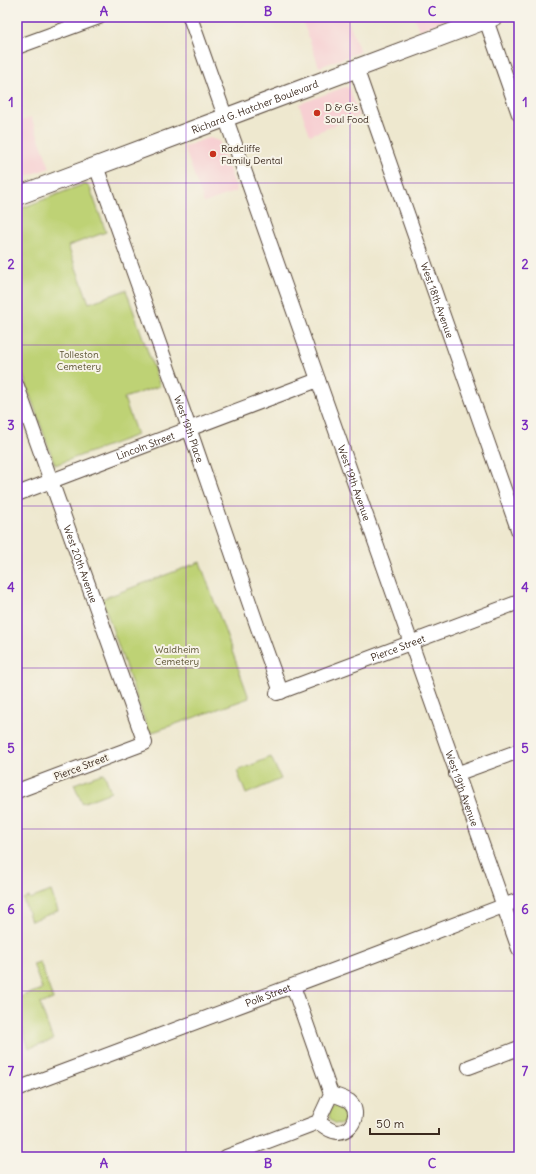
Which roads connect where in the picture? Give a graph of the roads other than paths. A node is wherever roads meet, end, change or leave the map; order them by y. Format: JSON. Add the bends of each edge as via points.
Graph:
{"nodes":[{"id":1,"x":99,"y":17,"type":"edge"},
{"id":2,"x":190,"y":17,"type":"edge"},
{"id":3,"x":488,"y":18,"type":"edge"},
{"id":4,"x":17,"y":48,"type":"edge"},
{"id":5,"x":356,"y":68,"type":"junction"},
{"id":6,"x":519,"y":114,"type":"edge"},
{"id":7,"x":226,"y":118,"type":"junction"},
{"id":8,"x":96,"y":166,"type":"junction"},
{"id":9,"x":17,"y":196,"type":"edge"},
{"id":10,"x":318,"y":380,"type":"junction"},
{"id":11,"x":17,"y":386,"type":"edge"},
{"id":12,"x":189,"y":428,"type":"junction"},
{"id":13,"x":52,"y":481,"type":"junction"},
{"id":14,"x":17,"y":494,"type":"edge"},
{"id":15,"x":519,"y":532,"type":"edge"},
{"id":16,"x":519,"y":602,"type":"edge"},
{"id":17,"x":410,"y":643,"type":"junction"},
{"id":18,"x":279,"y":693,"type":"joint"},
{"id":19,"x":145,"y":743,"type":"joint"},
{"id":20,"x":519,"y":751,"type":"edge"},
{"id":21,"x":456,"y":774,"type":"junction"},
{"id":22,"x":17,"y":791,"type":"edge"},
{"id":23,"x":519,"y":900,"type":"edge"},
{"id":24,"x":504,"y":906,"type":"junction"},
{"id":25,"x":519,"y":950,"type":"edge"},
{"id":26,"x":293,"y":986,"type":"junction"},
{"id":27,"x":519,"y":1048,"type":"edge"},
{"id":28,"x":469,"y":1067,"type":"dead end"},
{"id":29,"x":17,"y":1089,"type":"edge"},
{"id":30,"x":331,"y":1094,"type":"junction"},
{"id":31,"x":318,"y":1122,"type":"junction"},
{"id":32,"x":226,"y":1157,"type":"edge"}],
"edges":[{"from":1,"to":4,"type":"street"},
{"from":2,"to":7,"type":"street","name":"West 19th Avenue"},
{"from":3,"to":5,"type":"main road","name":"Richard G. Hatcher Boulevard"},
{"from":3,"to":6,"type":"street"},
{"from":5,"to":7,"type":"main road","name":"Richard G. Hatcher Boulevard"},
{"from":5,"to":15,"type":"street","name":"West 18th Avenue"},
{"from":7,"to":8,"type":"main road","name":"Richard G. Hatcher Boulevard"},
{"from":7,"to":10,"type":"street","name":"West 19th Avenue"},
{"from":8,"to":9,"type":"main road","name":"Richard G. Hatcher Boulevard"},
{"from":8,"to":12,"type":"street","name":"West 19th Place"},
{"from":10,"to":12,"type":"street","name":"Lincoln Street"},
{"from":10,"to":17,"type":"street","name":"West 19th Avenue"},
{"from":11,"to":13,"type":"street","name":"West 20th Avenue"},
{"from":12,"to":13,"type":"street","name":"Lincoln Street"},
{"from":12,"to":18,"type":"street","name":"West 19th Place"},
{"from":13,"to":14,"type":"street","name":"Lincoln Street"},
{"from":13,"to":19,"type":"street","name":"West 20th Avenue"},
{"from":16,"to":17,"type":"street","name":"Pierce Street"},
{"from":17,"to":18,"type":"street","name":"Pierce Street"},
{"from":17,"to":21,"type":"street","name":"West 19th Avenue"},
{"from":19,"to":22,"type":"street","name":"Pierce Street"},
{"from":20,"to":21,"type":"street"},
{"from":21,"to":24,"type":"street","name":"West 19th Avenue"},
{"from":23,"to":24,"type":"street","name":"Polk Street"},
{"from":24,"to":25,"type":"street","name":"West 19th Avenue"},
{"from":24,"to":26,"type":"street","name":"Polk Street"},
{"from":26,"to":29,"type":"street","name":"Polk Street"},
{"from":26,"to":30,"type":"street"},
{"from":27,"to":28,"type":"street"},
{"from":30,"to":31,"type":"street"},
{"from":30,"to":31,"type":"street","via":[[349,1101],[353,1106],[353,1123],[339,1132]]},
{"from":31,"to":32,"type":"street"}]}
